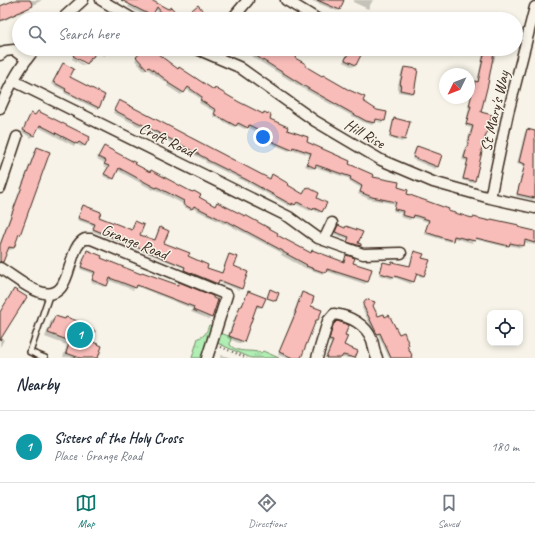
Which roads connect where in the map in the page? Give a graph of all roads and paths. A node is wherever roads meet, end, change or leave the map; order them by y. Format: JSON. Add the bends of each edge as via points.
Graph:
{"nodes":[{"id":1,"x":83,"y":0,"type":"edge"},
{"id":2,"x":101,"y":0,"type":"edge"},
{"id":3,"x":248,"y":0,"type":"edge"},
{"id":4,"x":286,"y":0,"type":"edge"},
{"id":5,"x":535,"y":7,"type":"edge"},
{"id":6,"x":70,"y":12,"type":"edge"},
{"id":7,"x":121,"y":12,"type":"edge"},
{"id":8,"x":238,"y":12,"type":"edge"},
{"id":9,"x":306,"y":12,"type":"edge"},
{"id":10,"x":12,"y":50,"type":"edge"},
{"id":11,"x":523,"y":54,"type":"edge"},
{"id":12,"x":0,"y":55,"type":"edge"},
{"id":13,"x":22,"y":56,"type":"edge"},
{"id":14,"x":29,"y":56,"type":"edge"},
{"id":15,"x":219,"y":56,"type":"edge"},
{"id":16,"x":523,"y":56,"type":"edge"},
{"id":17,"x":26,"y":59,"type":"junction"},
{"id":18,"x":14,"y":81,"type":"junction"},
{"id":19,"x":3,"y":94,"type":"edge"},
{"id":20,"x":0,"y":108,"type":"edge"},
{"id":21,"x":17,"y":137,"type":"dead end"},
{"id":22,"x":1,"y":181,"type":"edge"},
{"id":23,"x":490,"y":198,"type":"junction"},
{"id":24,"x":535,"y":208,"type":"edge"},
{"id":25,"x":332,"y":223,"type":"dead end"},
{"id":26,"x":324,"y":240,"type":"junction"},
{"id":27,"x":401,"y":253,"type":"dead end"},
{"id":28,"x":0,"y":270,"type":"edge"},
{"id":29,"x":50,"y":293,"type":"junction"},
{"id":30,"x":211,"y":342,"type":"junction"},
{"id":31,"x":45,"y":358,"type":"edge"},
{"id":32,"x":207,"y":358,"type":"edge"},
{"id":33,"x":247,"y":358,"type":"edge"},
{"id":34,"x":317,"y":358,"type":"edge"},
{"id":35,"x":377,"y":358,"type":"edge"}],
"edges":[{"from":1,"to":6,"type":"street"},
{"from":2,"to":7,"type":"street"},
{"from":3,"to":8,"type":"street"},
{"from":4,"to":9,"type":"street"},
{"from":5,"to":11,"type":"street","name":"St Mary's Way"},
{"from":10,"to":12,"type":"street"},
{"from":13,"to":17,"type":"street"},
{"from":14,"to":17,"type":"street"},
{"from":15,"to":23,"type":"street","name":"Hill Rise","via":[[239,67],[315,122],[381,160],[433,182]]},
{"from":16,"to":23,"type":"street","name":"St Mary's Way"},
{"from":17,"to":18,"type":"street"},
{"from":18,"to":19,"type":"street"},
{"from":18,"to":26,"type":"street","name":"Croft Road","via":[[282,213]]},
{"from":19,"to":20,"type":"street"},
{"from":21,"to":22,"type":"street"},
{"from":23,"to":24,"type":"street","name":"Hill Rise"},
{"from":25,"to":26,"type":"street"},
{"from":26,"to":27,"type":"street","name":"Croft Road","via":[[363,254]]},
{"from":28,"to":29,"type":"street","via":[[41,293]]},
{"from":29,"to":30,"type":"street","name":"Grange Road","via":[[58,290],[64,283],[76,250],[85,239],[91,238],[227,295]]},
{"from":29,"to":31,"type":"lane","via":[[30,352]]},
{"from":30,"to":32,"type":"street","name":"Grange Road"},
{"from":30,"to":33,"type":"path"},
{"from":34,"to":35,"type":"street","via":[[328,321],[334,314],[345,315],[360,324],[371,338]]}]}
